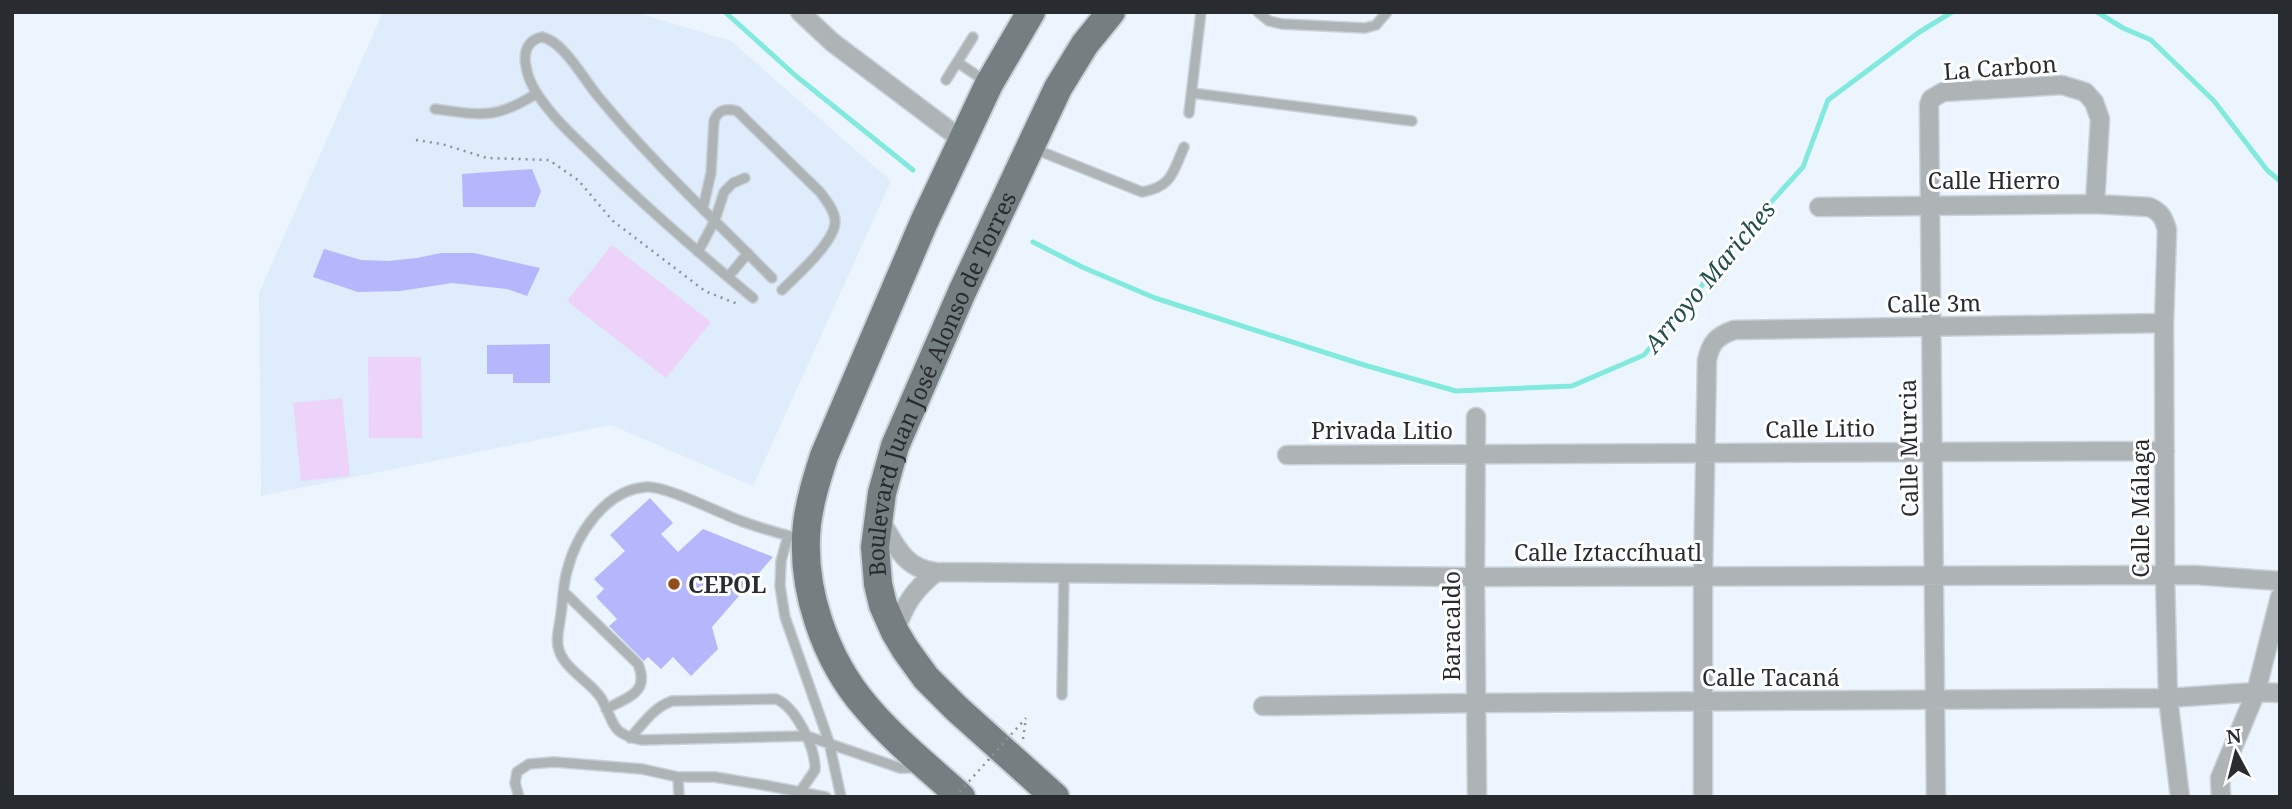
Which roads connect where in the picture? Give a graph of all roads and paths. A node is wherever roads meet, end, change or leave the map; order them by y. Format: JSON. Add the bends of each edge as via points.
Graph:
{"nodes":[{"id":1,"x":800,"y":12,"type":"edge"},
{"id":2,"x":1031,"y":12,"type":"edge"},
{"id":3,"x":1111,"y":12,"type":"edge"},
{"id":4,"x":1201,"y":12,"type":"edge"},
{"id":5,"x":1258,"y":12,"type":"edge"},
{"id":6,"x":1387,"y":12,"type":"edge"},
{"id":7,"x":973,"y":37,"type":"dead end"},
{"id":8,"x":957,"y":62,"type":"junction"},
{"id":9,"x":946,"y":80,"type":"dead end"},
{"id":10,"x":989,"y":84,"type":"junction"},
{"id":11,"x":537,"y":93,"type":"junction"},
{"id":12,"x":1192,"y":93,"type":"junction"},
{"id":13,"x":1931,"y":99,"type":"joint"},
{"id":14,"x":435,"y":109,"type":"dead end"},
{"id":15,"x":1189,"y":113,"type":"dead end"},
{"id":16,"x":1412,"y":121,"type":"dead end"},
{"id":17,"x":416,"y":140,"type":"dead end"},
{"id":18,"x":962,"y":140,"type":"junction"},
{"id":19,"x":1184,"y":147,"type":"dead end"},
{"id":20,"x":1030,"y":148,"type":"junction"},
{"id":21,"x":745,"y":178,"type":"dead end"},
{"id":22,"x":2095,"y":204,"type":"junction"},
{"id":23,"x":1929,"y":205,"type":"junction"},
{"id":24,"x":1819,"y":207,"type":"dead end"},
{"id":25,"x":703,"y":208,"type":"junction"},
{"id":26,"x":2165,"y":219,"type":"joint"},
{"id":27,"x":715,"y":220,"type":"junction"},
{"id":28,"x":698,"y":252,"type":"junction"},
{"id":29,"x":748,"y":253,"type":"junction"},
{"id":30,"x":728,"y":278,"type":"junction"},
{"id":31,"x":772,"y":278,"type":"dead end"},
{"id":32,"x":782,"y":290,"type":"dead end"},
{"id":33,"x":752,"y":298,"type":"dead end"},
{"id":34,"x":741,"y":305,"type":"dead end"},
{"id":35,"x":2164,"y":323,"type":"junction"},
{"id":36,"x":1931,"y":328,"type":"junction"},
{"id":37,"x":1476,"y":417,"type":"dead end"},
{"id":38,"x":1933,"y":451,"type":"junction"},
{"id":39,"x":2165,"y":451,"type":"junction"},
{"id":40,"x":1477,"y":454,"type":"junction"},
{"id":41,"x":1705,"y":454,"type":"junction"},
{"id":42,"x":1286,"y":455,"type":"dead end"},
{"id":43,"x":878,"y":516,"type":"junction"},
{"id":44,"x":797,"y":538,"type":"junction"},
{"id":45,"x":936,"y":572,"type":"junction"},
{"id":46,"x":1064,"y":572,"type":"junction"},
{"id":47,"x":2165,"y":575,"type":"junction"},
{"id":48,"x":1703,"y":576,"type":"junction"},
{"id":49,"x":1475,"y":577,"type":"junction"},
{"id":50,"x":1935,"y":577,"type":"junction"},
{"id":51,"x":2280,"y":581,"type":"edge"},
{"id":52,"x":564,"y":592,"type":"junction"},
{"id":53,"x":2280,"y":597,"type":"edge"},
{"id":54,"x":895,"y":632,"type":"junction"},
{"id":55,"x":2256,"y":692,"type":"junction"},
{"id":56,"x":2280,"y":693,"type":"edge"},
{"id":57,"x":1062,"y":695,"type":"dead end"},
{"id":58,"x":2168,"y":698,"type":"junction"},
{"id":59,"x":1934,"y":701,"type":"junction"},
{"id":60,"x":1476,"y":702,"type":"junction"},
{"id":61,"x":1703,"y":702,"type":"junction"},
{"id":62,"x":1263,"y":706,"type":"dead end"},
{"id":63,"x":606,"y":709,"type":"junction"},
{"id":64,"x":1026,"y":718,"type":"dead end"},
{"id":65,"x":807,"y":736,"type":"junction"},
{"id":66,"x":630,"y":738,"type":"junction"},
{"id":67,"x":829,"y":741,"type":"junction"},
{"id":68,"x":928,"y":767,"type":"junction"},
{"id":69,"x":678,"y":777,"type":"junction"},
{"id":70,"x":800,"y":792,"type":"junction"},
{"id":71,"x":519,"y":797,"type":"edge"},
{"id":72,"x":679,"y":797,"type":"edge"},
{"id":73,"x":826,"y":797,"type":"edge"},
{"id":74,"x":841,"y":797,"type":"edge"},
{"id":75,"x":955,"y":797,"type":"edge"},
{"id":76,"x":961,"y":797,"type":"edge"},
{"id":77,"x":1055,"y":797,"type":"edge"},
{"id":78,"x":1478,"y":797,"type":"edge"},
{"id":79,"x":1703,"y":797,"type":"edge"},
{"id":80,"x":1936,"y":797,"type":"edge"},
{"id":81,"x":2180,"y":797,"type":"edge"},
{"id":82,"x":2221,"y":797,"type":"edge"}],
"edges":[{"from":1,"to":18,"type":"street","via":[[875,76]]},
{"from":2,"to":10,"type":"main road"},
{"from":3,"to":20,"type":"main road","name":"Boulevard Juan José Alonso de Torres","via":[[1084,44]]},
{"from":4,"to":12,"type":"lane"},
{"from":5,"to":6,"type":"lane","via":[[1282,24],[1365,28],[1376,25]]},
{"from":7,"to":8,"type":"lane"},
{"from":8,"to":9,"type":"lane"},
{"from":8,"to":10,"type":"lane"},
{"from":10,"to":18,"type":"main road"},
{"from":11,"to":14,"type":"lane","via":[[494,114]]},
{"from":11,"to":25,"type":"lane","via":[[524,58],[530,44],[542,37],[556,43],[597,96]]},
{"from":11,"to":28,"type":"lane","via":[[563,126]]},
{"from":12,"to":15,"type":"lane"},
{"from":12,"to":16,"type":"lane"},
{"from":13,"to":22,"type":"street","name":"La Carbon","via":[[1943,92],[2062,85],[2085,92],[2100,119]]},
{"from":13,"to":23,"type":"street","name":"Calle Murcia"},
{"from":17,"to":34,"type":"path","via":[[487,158],[549,160],[578,180],[613,221],[705,291]]},
{"from":18,"to":44,"type":"main road","via":[[824,456]]},
{"from":19,"to":20,"type":"lane","via":[[1168,182],[1157,190],[1142,192]]},
{"from":20,"to":43,"type":"main road","name":"Boulevard Juan José Alonso de Torres","via":[[895,446]]},
{"from":21,"to":27,"type":"lane","via":[[728,186]]},
{"from":22,"to":23,"type":"street","name":"Calle Hierro"},
{"from":22,"to":26,"type":"street","name":"Calle Hierro","via":[[2149,207]]},
{"from":23,"to":24,"type":"street","name":"Calle Hierro"},
{"from":23,"to":36,"type":"street","name":"Calle Murcia"},
{"from":25,"to":27,"type":"lane"},
{"from":25,"to":32,"type":"lane","via":[[716,115],[737,111],[820,192],[835,221],[831,237]]},
{"from":26,"to":35,"type":"street","name":"Calle Málaga"},
{"from":27,"to":28,"type":"lane"},
{"from":27,"to":29,"type":"lane"},
{"from":28,"to":30,"type":"lane"},
{"from":29,"to":30,"type":"lane"},
{"from":29,"to":31,"type":"lane"},
{"from":30,"to":33,"type":"lane"},
{"from":35,"to":36,"type":"street","name":"Calle 3m"},
{"from":35,"to":39,"type":"street","name":"Calle Málaga"},
{"from":36,"to":38,"type":"street","name":"Calle Murcia"},
{"from":36,"to":41,"type":"street","name":"Calle 3m","via":[[1734,330],[1720,335],[1711,344],[1707,360]]},
{"from":37,"to":40,"type":"street","name":"Baracaldo"},
{"from":38,"to":39,"type":"street","name":"Calle Litio"},
{"from":38,"to":41,"type":"street","name":"Calle Litio"},
{"from":38,"to":50,"type":"street","name":"Calle Murcia"},
{"from":39,"to":47,"type":"street","name":"Calle Málaga"},
{"from":40,"to":41,"type":"street","name":"Calle Litio"},
{"from":40,"to":42,"type":"street","name":"Privada Litio"},
{"from":40,"to":49,"type":"street","name":"Baracaldo"},
{"from":41,"to":48,"type":"street"},
{"from":43,"to":45,"type":"street","name":"Calle Iztaccíhuatl","via":[[912,566]]},
{"from":43,"to":54,"type":"main road","name":"Boulevard Juan José Alonso de Torres","via":[[878,584]]},
{"from":44,"to":52,"type":"lane","via":[[653,486],[632,489],[606,504],[578,542]]},
{"from":44,"to":67,"type":"lane","via":[[781,561],[780,586],[785,617]]},
{"from":44,"to":68,"type":"main road","via":[[823,634],[838,667],[865,706]]},
{"from":45,"to":46,"type":"street","name":"Calle Iztaccíhuatl"},
{"from":45,"to":54,"type":"street","via":[[916,588]]},
{"from":46,"to":49,"type":"street","name":"Calle Iztaccíhuatl"},
{"from":46,"to":57,"type":"lane"},
{"from":47,"to":50,"type":"street","name":"Calle Iztaccíhuatl"},
{"from":47,"to":51,"type":"street","name":"Calle Iztaccíhuatl"},
{"from":47,"to":58,"type":"street","name":"Calle Málaga"},
{"from":48,"to":49,"type":"street","name":"Calle Iztaccíhuatl"},
{"from":48,"to":50,"type":"street","name":"Calle Iztaccíhuatl"},
{"from":48,"to":61,"type":"street"},
{"from":49,"to":60,"type":"street","name":"Baracaldo"},
{"from":50,"to":59,"type":"street","name":"Calle Murcia"},
{"from":52,"to":63,"type":"lane","via":[[559,653]]},
{"from":52,"to":63,"type":"lane","via":[[641,672],[642,686]]},
{"from":53,"to":55,"type":"street"},
{"from":54,"to":77,"type":"main road","name":"Boulevard Juan José Alonso de Torres","via":[[933,685]]},
{"from":55,"to":56,"type":"street","name":"Calle Tacaná"},
{"from":55,"to":58,"type":"street","name":"Calle Tacaná"},
{"from":55,"to":82,"type":"street","via":[[2220,778]]},
{"from":58,"to":59,"type":"street","name":"Calle Tacaná"},
{"from":58,"to":81,"type":"street","name":"Calle Málaga"},
{"from":59,"to":61,"type":"street","name":"Calle Tacaná"},
{"from":59,"to":80,"type":"street","name":"Calle Murcia"},
{"from":60,"to":61,"type":"street","name":"Calle Tacaná"},
{"from":60,"to":62,"type":"street","name":"Calle Tacaná"},
{"from":60,"to":78,"type":"street","name":"Baracaldo"},
{"from":61,"to":79,"type":"street"},
{"from":63,"to":66,"type":"lane","via":[[615,729]]},
{"from":64,"to":75,"type":"path","bridge":true},
{"from":65,"to":66,"type":"lane"},
{"from":65,"to":66,"type":"lane","via":[[788,707],[776,699],[714,698],[662,704]]},
{"from":65,"to":67,"type":"lane"},
{"from":65,"to":70,"type":"lane","via":[[815,770]]},
{"from":67,"to":68,"type":"lane","via":[[900,768]]},
{"from":67,"to":74,"type":"lane"},
{"from":68,"to":76,"type":"main road"},
{"from":69,"to":70,"type":"lane","via":[[715,777]]},
{"from":69,"to":71,"type":"lane","via":[[642,769],[529,764],[517,772]]},
{"from":69,"to":72,"type":"lane"},
{"from":70,"to":73,"type":"lane"}]}
